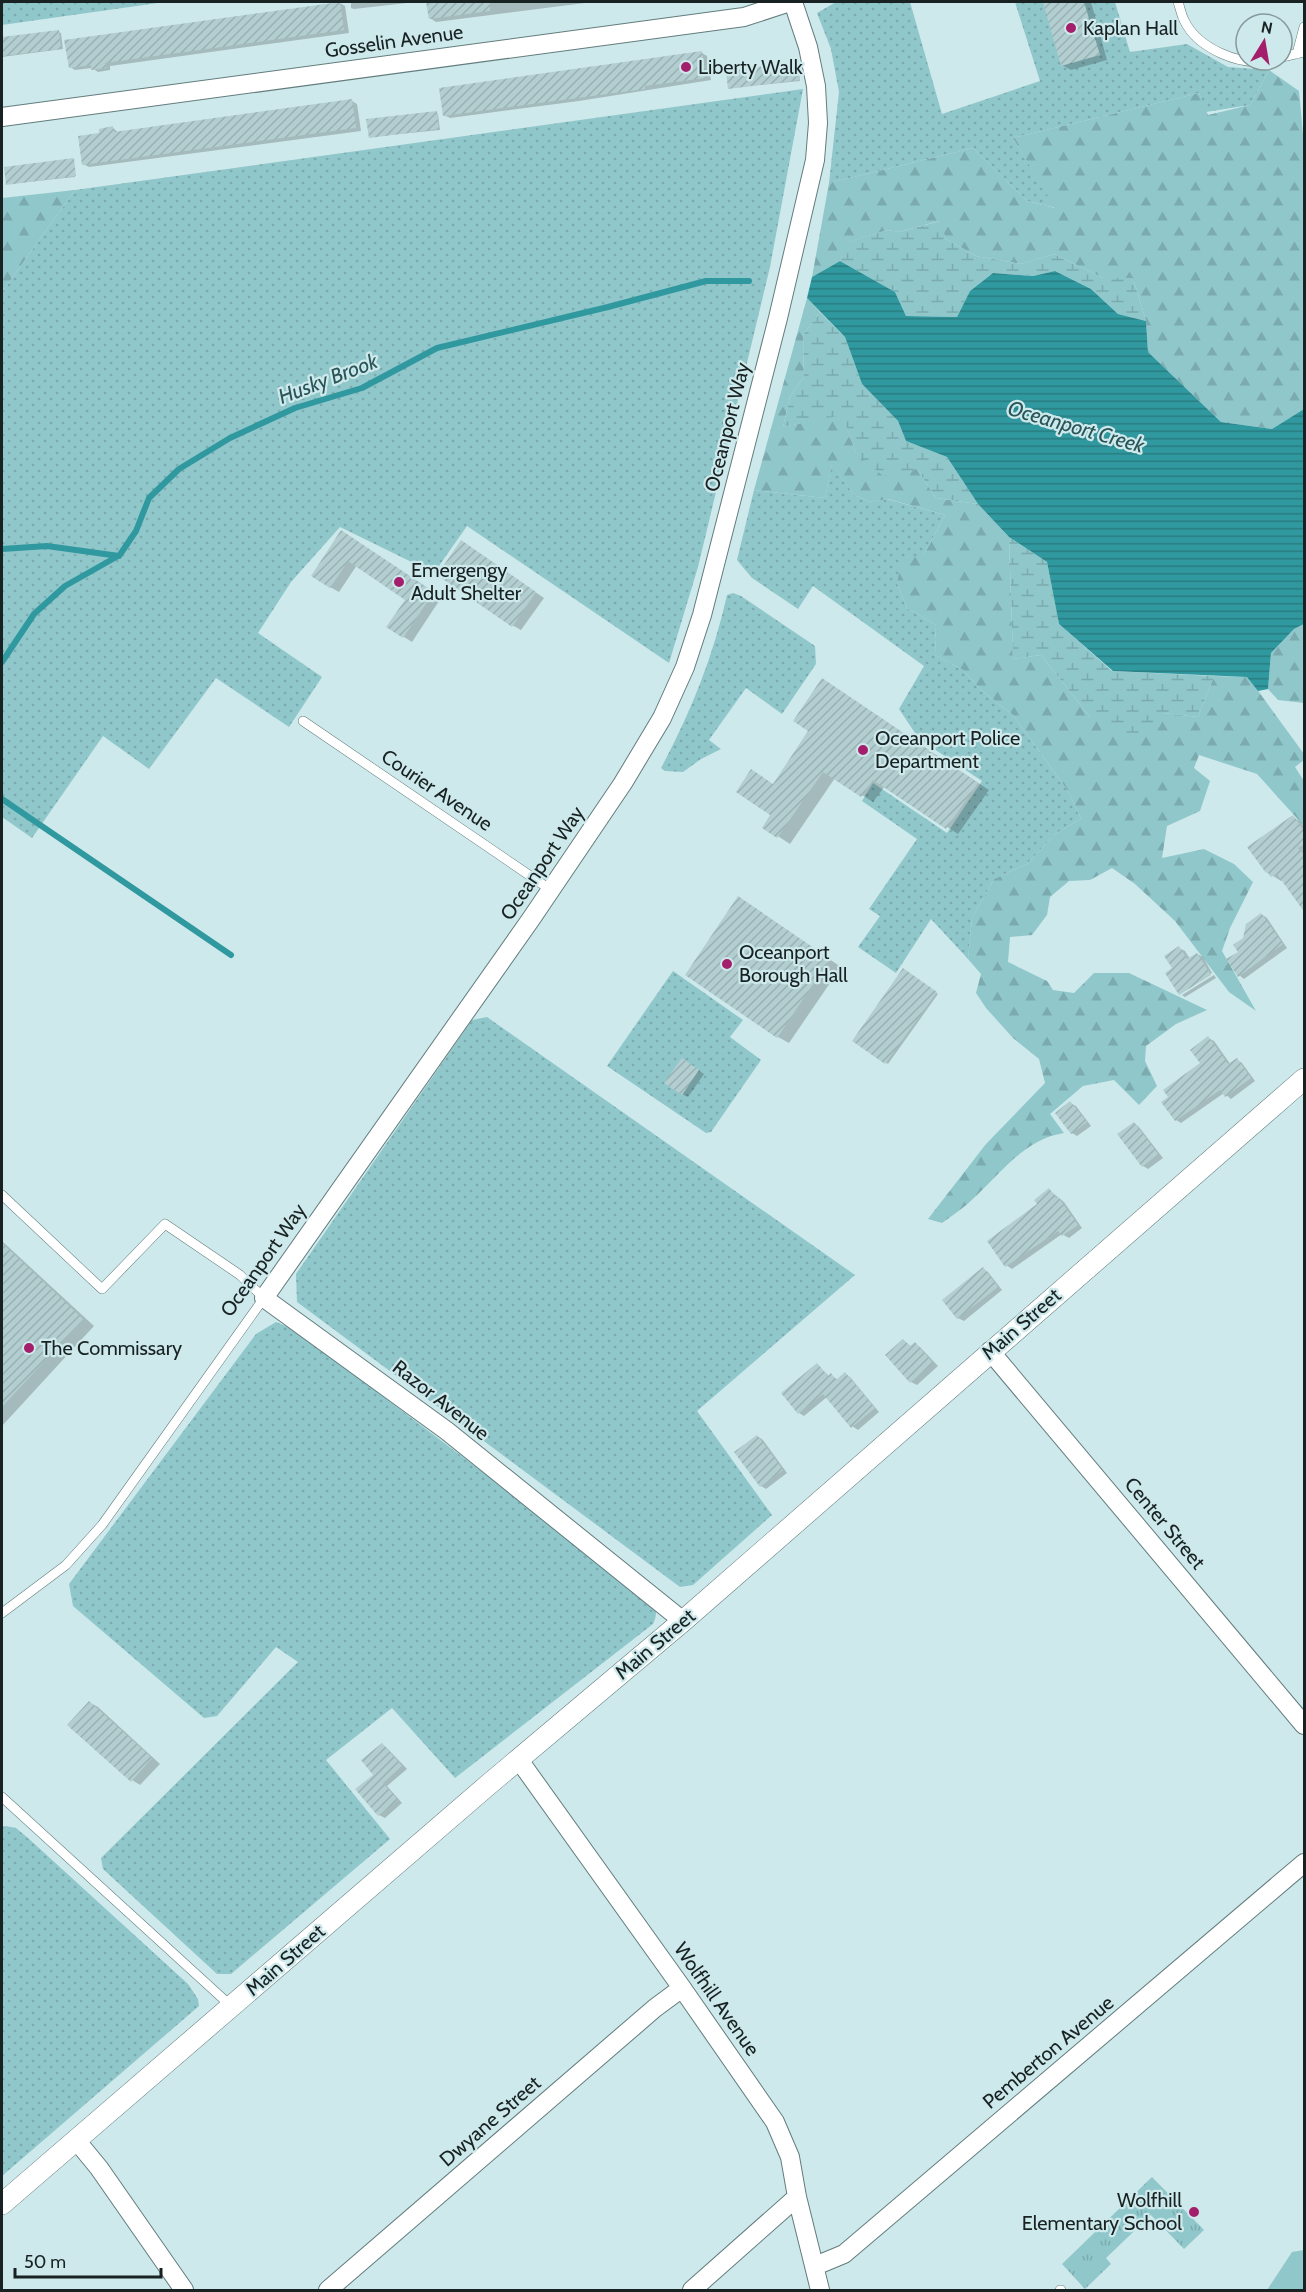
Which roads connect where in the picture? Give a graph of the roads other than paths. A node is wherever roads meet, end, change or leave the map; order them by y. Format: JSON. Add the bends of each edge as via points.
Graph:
{"nodes":[{"id":1,"x":792,"y":2,"type":"edge"},
{"id":2,"x":1178,"y":2,"type":"edge"},
{"id":3,"x":1305,"y":27,"type":"edge"},
{"id":4,"x":1301,"y":53,"type":"edge"},
{"id":5,"x":1234,"y":57,"type":"edge"},
{"id":6,"x":2,"y":117,"type":"edge"},
{"id":7,"x":303,"y":721,"type":"dead end"},
{"id":8,"x":551,"y":890,"type":"junction"},
{"id":9,"x":1305,"y":1079,"type":"edge"},
{"id":10,"x":2,"y":1195,"type":"edge"},
{"id":11,"x":264,"y":1298,"type":"junction"},
{"id":12,"x":990,"y":1351,"type":"junction"},
{"id":13,"x":2,"y":1613,"type":"edge"},
{"id":14,"x":683,"y":1621,"type":"junction"},
{"id":15,"x":1305,"y":1725,"type":"edge"},
{"id":16,"x":519,"y":1760,"type":"junction"},
{"id":17,"x":2,"y":1797,"type":"edge"},
{"id":18,"x":1305,"y":1863,"type":"edge"},
{"id":19,"x":682,"y":1988,"type":"junction"},
{"id":20,"x":231,"y":2006,"type":"junction"},
{"id":21,"x":76,"y":2139,"type":"junction"},
{"id":22,"x":797,"y":2197,"type":"junction"},
{"id":23,"x":2,"y":2204,"type":"edge"},
{"id":24,"x":815,"y":2266,"type":"junction"},
{"id":25,"x":184,"y":2290,"type":"edge"},
{"id":26,"x":328,"y":2290,"type":"edge"},
{"id":27,"x":692,"y":2290,"type":"edge"},
{"id":28,"x":820,"y":2290,"type":"edge"}],
"edges":[{"from":1,"to":6,"type":"street","name":"Gosselin Avenue","via":[[744,16]]},
{"from":1,"to":8,"type":"street","name":"Oceanport Way","via":[[808,47],[816,86],[815,160],[702,615],[662,718]]},
{"from":2,"to":5,"type":"lane","via":[[1183,19],[1199,39],[1216,51]]},
{"from":3,"to":4,"type":"lane"},
{"from":7,"to":8,"type":"lane","name":"Courier Avenue"},
{"from":8,"to":11,"type":"street","name":"Oceanport Way"},
{"from":9,"to":12,"type":"street","name":"Main Street"},
{"from":10,"to":11,"type":"lane","name":"Razor Avenue","via":[[102,1289],[165,1224],[240,1275]]},
{"from":11,"to":13,"type":"lane","name":"Oceanport Way","via":[[102,1525],[66,1565]]},
{"from":11,"to":14,"type":"street","name":"Razor Avenue","via":[[447,1431]]},
{"from":12,"to":14,"type":"street","name":"Main Street"},
{"from":12,"to":15,"type":"street","name":"Center Street"},
{"from":14,"to":16,"type":"street","name":"Main Street"},
{"from":16,"to":19,"type":"street","name":"Wolfhill Avenue"},
{"from":16,"to":20,"type":"street","name":"Main Street"},
{"from":17,"to":20,"type":"lane"},
{"from":18,"to":24,"type":"street","name":"Pemberton Avenue","via":[[844,2254]]},
{"from":19,"to":22,"type":"street","name":"Wolfhill Avenue","via":[[776,2122],[790,2157]]},
{"from":19,"to":26,"type":"street","name":"Dwyane Street"},
{"from":20,"to":21,"type":"street","name":"Main Street"},
{"from":21,"to":23,"type":"street","name":"Main Street"},
{"from":21,"to":25,"type":"street"},
{"from":22,"to":24,"type":"street","name":"Wolfhill Avenue"},
{"from":22,"to":27,"type":"street"},
{"from":24,"to":28,"type":"street","name":"Wolfhill Avenue"}]}
